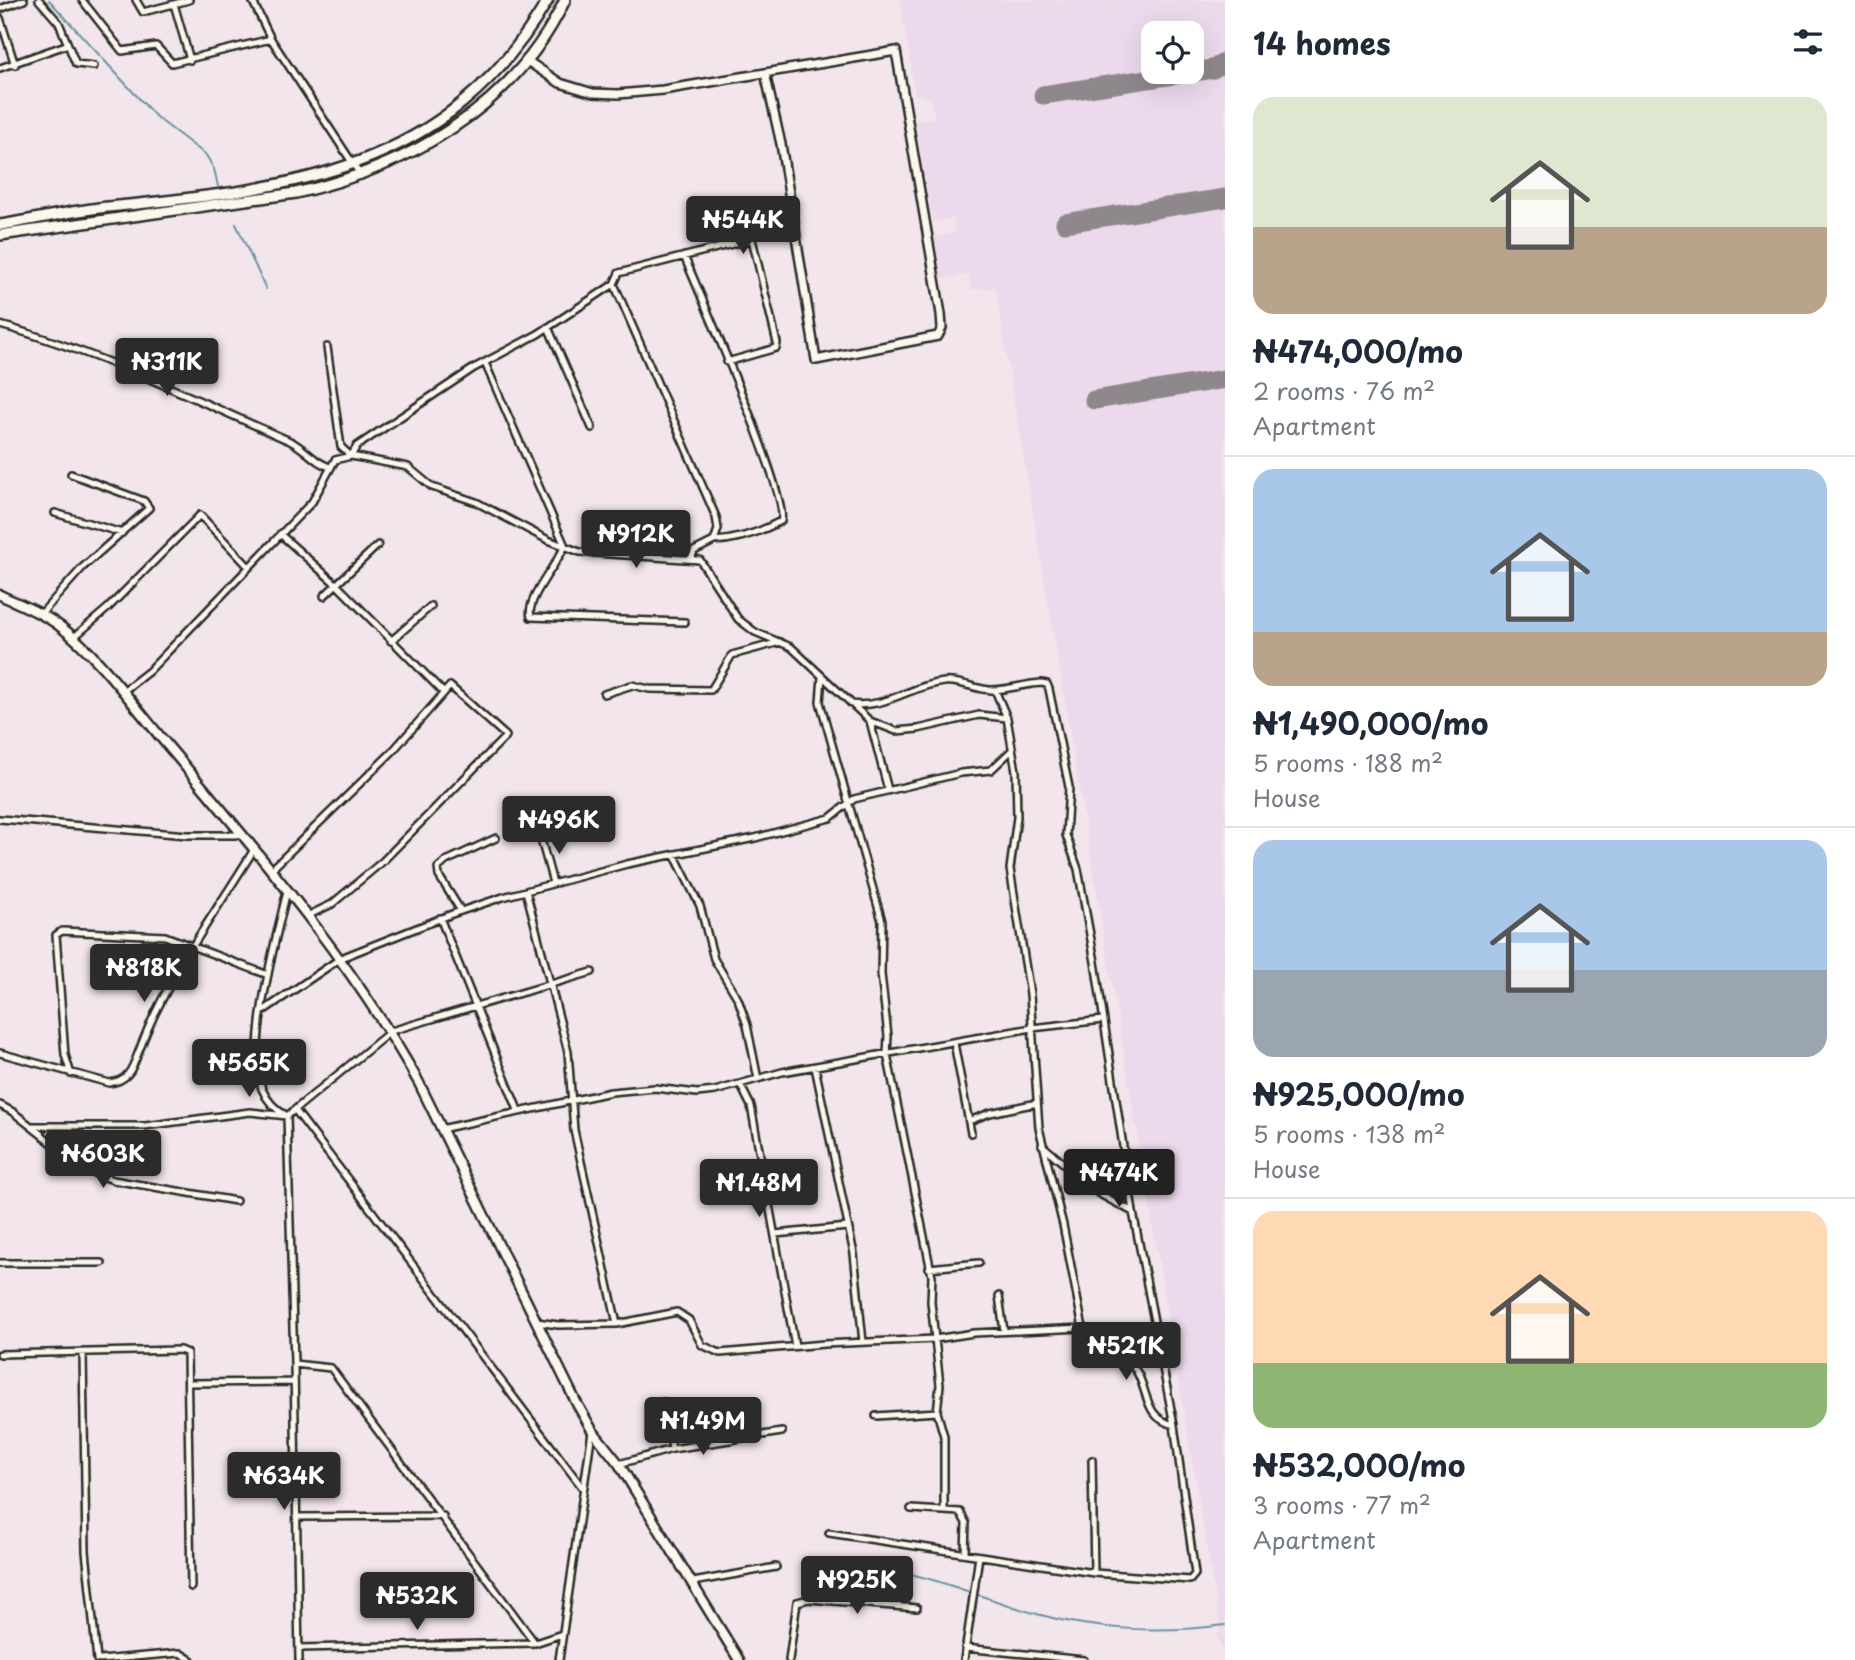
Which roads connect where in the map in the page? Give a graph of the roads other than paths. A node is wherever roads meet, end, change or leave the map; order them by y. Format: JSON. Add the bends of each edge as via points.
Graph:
{"nodes":[{"id":1,"x":24,"y":0,"type":"edge"},
{"id":2,"x":39,"y":0,"type":"edge"},
{"id":3,"x":82,"y":0,"type":"edge"},
{"id":4,"x":136,"y":0,"type":"edge"},
{"id":5,"x":189,"y":0,"type":"edge"},
{"id":6,"x":252,"y":0,"type":"edge"},
{"id":7,"x":548,"y":0,"type":"edge"},
{"id":8,"x":565,"y":0,"type":"edge"},
{"id":9,"x":174,"y":4,"type":"junction"},
{"id":10,"x":0,"y":9,"type":"edge"},
{"id":11,"x":0,"y":18,"type":"edge"},
{"id":12,"x":271,"y":39,"type":"junction"},
{"id":13,"x":66,"y":45,"type":"junction"},
{"id":14,"x":190,"y":60,"type":"junction"},
{"id":15,"x":526,"y":61,"type":"junction"},
{"id":16,"x":15,"y":65,"type":"junction"},
{"id":17,"x":94,"y":66,"type":"dead end"},
{"id":18,"x":0,"y":68,"type":"edge"},
{"id":19,"x":765,"y":74,"type":"junction"},
{"id":20,"x":353,"y":164,"type":"junction"},
{"id":21,"x":361,"y":176,"type":"junction"},
{"id":22,"x":0,"y":225,"type":"edge"},
{"id":23,"x":0,"y":235,"type":"edge"},
{"id":24,"x":684,"y":256,"type":"junction"},
{"id":25,"x":614,"y":284,"type":"junction"},
{"id":26,"x":0,"y":325,"type":"edge"},
{"id":27,"x":548,"y":327,"type":"junction"},
{"id":28,"x":327,"y":347,"type":"dead end"},
{"id":29,"x":727,"y":362,"type":"junction"},
{"id":30,"x":485,"y":363,"type":"junction"},
{"id":31,"x":592,"y":428,"type":"dead end"},
{"id":32,"x":351,"y":456,"type":"junction"},
{"id":33,"x":330,"y":467,"type":"junction"},
{"id":34,"x":71,"y":474,"type":"dead end"},
{"id":35,"x":55,"y":513,"type":"dead end"},
{"id":36,"x":122,"y":533,"type":"junction"},
{"id":37,"x":280,"y":534,"type":"junction"},
{"id":38,"x":714,"y":541,"type":"junction"},
{"id":39,"x":378,"y":545,"type":"dead end"},
{"id":40,"x":565,"y":546,"type":"junction"},
{"id":41,"x":691,"y":559,"type":"junction"},
{"id":42,"x":249,"y":567,"type":"junction"},
{"id":43,"x":336,"y":584,"type":"junction"},
{"id":44,"x":0,"y":595,"type":"edge"},
{"id":45,"x":324,"y":596,"type":"dead end"},
{"id":46,"x":431,"y":606,"type":"dead end"},
{"id":47,"x":41,"y":614,"type":"junction"},
{"id":48,"x":685,"y":622,"type":"dead end"},
{"id":49,"x":73,"y":638,"type":"junction"},
{"id":50,"x":391,"y":641,"type":"junction"},
{"id":51,"x":779,"y":642,"type":"junction"},
{"id":52,"x":822,"y":677,"type":"junction"},
{"id":53,"x":995,"y":690,"type":"junction"},
{"id":54,"x":122,"y":692,"type":"junction"},
{"id":55,"x":443,"y":692,"type":"junction"},
{"id":56,"x":604,"y":694,"type":"dead end"},
{"id":57,"x":851,"y":704,"type":"junction"},
{"id":58,"x":1007,"y":719,"type":"junction"},
{"id":59,"x":870,"y":721,"type":"junction"},
{"id":60,"x":1012,"y":751,"type":"junction"},
{"id":61,"x":888,"y":790,"type":"junction"},
{"id":62,"x":849,"y":802,"type":"junction"},
{"id":63,"x":0,"y":819,"type":"edge"},
{"id":64,"x":241,"y":835,"type":"junction"},
{"id":65,"x":540,"y":836,"type":"dead end"},
{"id":66,"x":496,"y":838,"type":"dead end"},
{"id":67,"x":253,"y":851,"type":"junction"},
{"id":68,"x":674,"y":854,"type":"junction"},
{"id":69,"x":270,"y":871,"type":"junction"},
{"id":70,"x":553,"y":883,"type":"junction"},
{"id":71,"x":287,"y":891,"type":"junction"},
{"id":72,"x":526,"y":891,"type":"junction"},
{"id":73,"x":461,"y":911,"type":"junction"},
{"id":74,"x":307,"y":916,"type":"junction"},
{"id":75,"x":440,"y":918,"type":"junction"},
{"id":76,"x":195,"y":946,"type":"junction"},
{"id":77,"x":341,"y":958,"type":"junction"},
{"id":78,"x":592,"y":972,"type":"dead end"},
{"id":79,"x":268,"y":975,"type":"junction"},
{"id":80,"x":550,"y":984,"type":"junction"},
{"id":81,"x":476,"y":1007,"type":"junction"},
{"id":82,"x":263,"y":1012,"type":"junction"},
{"id":83,"x":1103,"y":1020,"type":"junction"},
{"id":84,"x":1032,"y":1028,"type":"junction"},
{"id":85,"x":391,"y":1031,"type":"junction"},
{"id":86,"x":954,"y":1043,"type":"junction"},
{"id":87,"x":0,"y":1053,"type":"edge"},
{"id":88,"x":887,"y":1054,"type":"junction"},
{"id":89,"x":815,"y":1067,"type":"junction"},
{"id":90,"x":71,"y":1074,"type":"junction"},
{"id":91,"x":758,"y":1079,"type":"junction"},
{"id":92,"x":740,"y":1084,"type":"junction"},
{"id":93,"x":570,"y":1100,"type":"junction"},
{"id":94,"x":1037,"y":1103,"type":"junction"},
{"id":95,"x":0,"y":1105,"type":"edge"},
{"id":96,"x":295,"y":1110,"type":"junction"},
{"id":97,"x":518,"y":1110,"type":"junction"},
{"id":98,"x":287,"y":1116,"type":"junction"},
{"id":99,"x":969,"y":1121,"type":"junction"},
{"id":100,"x":31,"y":1126,"type":"junction"},
{"id":101,"x":441,"y":1129,"type":"junction"},
{"id":102,"x":971,"y":1133,"type":"dead end"},
{"id":103,"x":1042,"y":1145,"type":"junction"},
{"id":104,"x":236,"y":1200,"type":"dead end"},
{"id":105,"x":1133,"y":1212,"type":"junction"},
{"id":106,"x":848,"y":1227,"type":"junction"},
{"id":107,"x":775,"y":1234,"type":"junction"},
{"id":108,"x":0,"y":1263,"type":"edge"},
{"id":109,"x":102,"y":1263,"type":"dead end"},
{"id":110,"x":979,"y":1264,"type":"dead end"},
{"id":111,"x":929,"y":1268,"type":"junction"},
{"id":112,"x":999,"y":1296,"type":"dead end"},
{"id":113,"x":535,"y":1322,"type":"junction"},
{"id":114,"x":1081,"y":1323,"type":"junction"},
{"id":115,"x":617,"y":1324,"type":"junction"},
{"id":116,"x":1004,"y":1331,"type":"junction"},
{"id":117,"x":935,"y":1339,"type":"junction"},
{"id":118,"x":863,"y":1342,"type":"junction"},
{"id":119,"x":795,"y":1346,"type":"junction"},
{"id":120,"x":83,"y":1353,"type":"junction"},
{"id":121,"x":0,"y":1354,"type":"edge"},
{"id":122,"x":294,"y":1364,"type":"junction"},
{"id":123,"x":294,"y":1382,"type":"junction"},
{"id":124,"x":189,"y":1383,"type":"junction"},
{"id":125,"x":663,"y":1402,"type":"dead end"},
{"id":126,"x":937,"y":1412,"type":"junction"},
{"id":127,"x":876,"y":1416,"type":"dead end"},
{"id":128,"x":1174,"y":1425,"type":"junction"},
{"id":129,"x":592,"y":1430,"type":"junction"},
{"id":130,"x":782,"y":1432,"type":"dead end"},
{"id":131,"x":672,"y":1449,"type":"junction"},
{"id":132,"x":1092,"y":1460,"type":"dead end"},
{"id":133,"x":619,"y":1464,"type":"junction"},
{"id":134,"x":582,"y":1487,"type":"junction"},
{"id":135,"x":911,"y":1509,"type":"dead end"},
{"id":136,"x":944,"y":1511,"type":"junction"},
{"id":137,"x":443,"y":1516,"type":"junction"},
{"id":138,"x":297,"y":1517,"type":"junction"},
{"id":139,"x":829,"y":1533,"type":"dead end"},
{"id":140,"x":965,"y":1553,"type":"junction"},
{"id":141,"x":979,"y":1556,"type":"junction"},
{"id":142,"x":776,"y":1567,"type":"dead end"},
{"id":143,"x":1094,"y":1573,"type":"junction"},
{"id":144,"x":693,"y":1582,"type":"junction"},
{"id":145,"x":191,"y":1587,"type":"dead end"},
{"id":146,"x":917,"y":1608,"type":"dead end"},
{"id":147,"x":562,"y":1634,"type":"junction"},
{"id":148,"x":535,"y":1643,"type":"junction"},
{"id":149,"x":299,"y":1648,"type":"junction"},
{"id":150,"x":965,"y":1648,"type":"junction"},
{"id":151,"x":99,"y":1660,"type":"edge"},
{"id":152,"x":191,"y":1660,"type":"edge"},
{"id":153,"x":299,"y":1660,"type":"edge"},
{"id":154,"x":560,"y":1660,"type":"edge"},
{"id":155,"x":740,"y":1660,"type":"edge"},
{"id":156,"x":789,"y":1660,"type":"edge"},
{"id":157,"x":964,"y":1660,"type":"edge"},
{"id":158,"x":1084,"y":1660,"type":"edge"}],
"edges":[{"from":1,"to":10,"type":"street"},
{"from":2,"to":13,"type":"street","via":[[59,23]]},
{"from":3,"to":14,"type":"street","via":[[124,52],[156,46],[170,63]]},
{"from":4,"to":9,"type":"street","via":[[143,12]]},
{"from":5,"to":9,"type":"street"},
{"from":6,"to":12,"type":"street"},
{"from":7,"to":20,"type":"highway","via":[[522,41],[468,100],[416,136]]},
{"from":8,"to":15,"type":"highway"},
{"from":9,"to":14,"type":"street"},
{"from":11,"to":16,"type":"street"},
{"from":12,"to":14,"type":"street"},
{"from":12,"to":20,"type":"street"},
{"from":13,"to":16,"type":"street"},
{"from":13,"to":17,"type":"street","via":[[76,64]]},
{"from":15,"to":19,"type":"street","via":[[560,83],[593,93],[618,94]]},
{"from":15,"to":21,"type":"highway","via":[[478,111],[450,132]]},
{"from":16,"to":18,"type":"street"},
{"from":19,"to":19,"type":"street","via":[[896,51],[941,314],[938,337],[816,360]]},
{"from":20,"to":21,"type":"street"},
{"from":20,"to":22,"type":"highway","via":[[273,185]]},
{"from":21,"to":23,"type":"highway","via":[[296,193]]},
{"from":24,"to":25,"type":"street","via":[[619,273]]},
{"from":24,"to":29,"type":"street"},
{"from":24,"to":29,"type":"street","via":[[752,239],[778,343],[776,348]]},
{"from":25,"to":27,"type":"street"},
{"from":25,"to":38,"type":"street","via":[[716,517]]},
{"from":26,"to":33,"type":"street","via":[[167,384],[311,452]]},
{"from":27,"to":30,"type":"street"},
{"from":27,"to":31,"type":"street"},
{"from":28,"to":32,"type":"street","via":[[341,447]]},
{"from":29,"to":38,"type":"street","via":[[768,459],[783,516],[762,531]]},
{"from":30,"to":32,"type":"street","via":[[357,446]]},
{"from":30,"to":40,"type":"street"},
{"from":32,"to":33,"type":"street","via":[[335,460]]},
{"from":32,"to":40,"type":"street","via":[[408,467],[432,486],[476,502]]},
{"from":33,"to":37,"type":"street","via":[[312,502]]},
{"from":34,"to":36,"type":"street","via":[[148,504],[148,510]]},
{"from":35,"to":36,"type":"street"},
{"from":36,"to":47,"type":"street","via":[[58,592]]},
{"from":37,"to":42,"type":"street"},
{"from":37,"to":43,"type":"street"},
{"from":38,"to":41,"type":"street","via":[[694,551]]},
{"from":39,"to":43,"type":"street"},
{"from":40,"to":41,"type":"street","via":[[598,555]]},
{"from":40,"to":48,"type":"street","via":[[532,600],[531,617]]},
{"from":41,"to":51,"type":"street","via":[[704,563],[738,619]]},
{"from":42,"to":49,"type":"street","via":[[200,515]]},
{"from":42,"to":54,"type":"street","via":[[149,671]]},
{"from":43,"to":45,"type":"street"},
{"from":43,"to":50,"type":"street"},
{"from":44,"to":47,"type":"main road"},
{"from":46,"to":50,"type":"street"},
{"from":47,"to":49,"type":"main road"},
{"from":49,"to":54,"type":"main road"},
{"from":50,"to":55,"type":"street"},
{"from":51,"to":52,"type":"street","via":[[797,652]]},
{"from":51,"to":56,"type":"street","via":[[732,655],[711,690],[632,685]]},
{"from":52,"to":57,"type":"street"},
{"from":52,"to":62,"type":"street","via":[[820,702]]},
{"from":53,"to":57,"type":"street","via":[[948,681],[924,685],[888,701]]},
{"from":53,"to":58,"type":"street"},
{"from":53,"to":83,"type":"street","via":[[1041,683],[1049,689],[1069,787],[1066,835],[1079,869]]},
{"from":54,"to":64,"type":"main road"},
{"from":55,"to":69,"type":"street","via":[[391,753]]},
{"from":55,"to":74,"type":"street","via":[[454,687],[506,736],[383,861],[332,904]]},
{"from":57,"to":59,"type":"street"},
{"from":58,"to":59,"type":"street","via":[[979,715],[896,731]]},
{"from":58,"to":60,"type":"street"},
{"from":59,"to":61,"type":"street"},
{"from":60,"to":61,"type":"street","via":[[991,769]]},
{"from":60,"to":84,"type":"street","via":[[1018,794],[1010,869]]},
{"from":61,"to":62,"type":"street"},
{"from":62,"to":68,"type":"street","via":[[830,818]]},
{"from":62,"to":88,"type":"street","via":[[882,921]]},
{"from":63,"to":64,"type":"street","via":[[187,835]]},
{"from":64,"to":67,"type":"main road"},
{"from":65,"to":70,"type":"street"},
{"from":66,"to":73,"type":"street","via":[[438,868]]},
{"from":67,"to":69,"type":"main road"},
{"from":67,"to":76,"type":"street"},
{"from":68,"to":70,"type":"street"},
{"from":68,"to":91,"type":"street","via":[[700,906],[714,959],[747,1025]]},
{"from":69,"to":71,"type":"main road"},
{"from":70,"to":72,"type":"street"},
{"from":71,"to":74,"type":"main road"},
{"from":71,"to":79,"type":"street"},
{"from":72,"to":73,"type":"street"},
{"from":72,"to":80,"type":"street"},
{"from":73,"to":75,"type":"street"},
{"from":74,"to":77,"type":"main road"},
{"from":75,"to":77,"type":"street"},
{"from":75,"to":81,"type":"street"},
{"from":76,"to":79,"type":"street"},
{"from":76,"to":90,"type":"street","via":[[154,1012],[130,1075],[109,1083]]},
{"from":76,"to":90,"type":"street","via":[[165,936],[94,930],[62,931],[56,936],[64,1043]]},
{"from":77,"to":82,"type":"street"},
{"from":77,"to":85,"type":"main road"},
{"from":78,"to":80,"type":"street"},
{"from":79,"to":82,"type":"street"},
{"from":80,"to":81,"type":"street"},
{"from":80,"to":93,"type":"street","via":[[568,1052]]},
{"from":81,"to":85,"type":"street"},
{"from":81,"to":97,"type":"street"},
{"from":82,"to":98,"type":"street","via":[[259,1046],[262,1088],[275,1109]]},
{"from":83,"to":84,"type":"street"},
{"from":83,"to":105,"type":"street"},
{"from":84,"to":86,"type":"street"},
{"from":84,"to":94,"type":"street"},
{"from":85,"to":96,"type":"street"},
{"from":85,"to":101,"type":"main road"},
{"from":86,"to":88,"type":"street"},
{"from":86,"to":99,"type":"street"},
{"from":87,"to":90,"type":"street"},
{"from":88,"to":89,"type":"street"},
{"from":88,"to":111,"type":"street"},
{"from":89,"to":91,"type":"street"},
{"from":89,"to":106,"type":"street"},
{"from":91,"to":92,"type":"street"},
{"from":92,"to":93,"type":"street","via":[[697,1093],[655,1088]]},
{"from":92,"to":107,"type":"street","via":[[751,1105]]},
{"from":93,"to":97,"type":"street"},
{"from":93,"to":115,"type":"street"},
{"from":94,"to":99,"type":"street"},
{"from":94,"to":103,"type":"street"},
{"from":95,"to":100,"type":"street"},
{"from":96,"to":98,"type":"street"},
{"from":96,"to":134,"type":"street"},
{"from":97,"to":101,"type":"street"},
{"from":98,"to":100,"type":"street","via":[[250,1112],[145,1126]]},
{"from":98,"to":122,"type":"street"},
{"from":99,"to":102,"type":"street"},
{"from":100,"to":104,"type":"street","via":[[86,1170],[113,1180]]},
{"from":101,"to":113,"type":"main road"},
{"from":103,"to":105,"type":"street","via":[[1098,1194]]},
{"from":103,"to":114,"type":"street"},
{"from":105,"to":128,"type":"street"},
{"from":106,"to":107,"type":"street"},
{"from":106,"to":118,"type":"street","via":[[860,1290]]},
{"from":107,"to":119,"type":"street"},
{"from":108,"to":109,"type":"street"},
{"from":110,"to":111,"type":"street"},
{"from":111,"to":117,"type":"street"},
{"from":112,"to":116,"type":"street"},
{"from":113,"to":115,"type":"street"},
{"from":113,"to":129,"type":"main road"},
{"from":114,"to":116,"type":"street","via":[[1083,1328]]},
{"from":114,"to":128,"type":"street","via":[[1129,1363],[1138,1373],[1149,1408],[1160,1422]]},
{"from":115,"to":119,"type":"street","via":[[677,1312],[689,1320],[709,1350],[739,1353]]},
{"from":116,"to":117,"type":"street"},
{"from":117,"to":118,"type":"street"},
{"from":117,"to":126,"type":"street","via":[[940,1385]]},
{"from":118,"to":119,"type":"street"},
{"from":120,"to":121,"type":"street"},
{"from":120,"to":124,"type":"street","via":[[180,1350],[187,1353]]},
{"from":120,"to":151,"type":"street","via":[[86,1551]]},
{"from":122,"to":123,"type":"street"},
{"from":122,"to":137,"type":"street","via":[[331,1368]]},
{"from":123,"to":124,"type":"street"},
{"from":123,"to":138,"type":"street"},
{"from":124,"to":145,"type":"street"},
{"from":125,"to":131,"type":"street"},
{"from":126,"to":127,"type":"street"},
{"from":126,"to":136,"type":"street","via":[[944,1436]]},
{"from":128,"to":143,"type":"street","via":[[1193,1579]]},
{"from":129,"to":133,"type":"main road"},
{"from":129,"to":134,"type":"street"},
{"from":130,"to":131,"type":"street"},
{"from":131,"to":133,"type":"street"},
{"from":132,"to":143,"type":"street"},
{"from":133,"to":144,"type":"main road"},
{"from":134,"to":147,"type":"street"},
{"from":135,"to":136,"type":"street"},
{"from":136,"to":140,"type":"street","via":[[960,1512],[966,1523]]},
{"from":137,"to":138,"type":"street"},
{"from":137,"to":148,"type":"street"},
{"from":138,"to":149,"type":"street"},
{"from":139,"to":140,"type":"street"},
{"from":140,"to":141,"type":"street"},
{"from":141,"to":143,"type":"street"},
{"from":141,"to":150,"type":"street"},
{"from":142,"to":144,"type":"street"},
{"from":144,"to":155,"type":"main road"},
{"from":146,"to":156,"type":"street","via":[[809,1599],[797,1602]]},
{"from":147,"to":148,"type":"street"},
{"from":147,"to":154,"type":"street"},
{"from":148,"to":149,"type":"street"},
{"from":149,"to":153,"type":"street"},
{"from":150,"to":157,"type":"street"},
{"from":150,"to":158,"type":"street"},
{"from":151,"to":152,"type":"street","via":[[180,1653]]}]}
